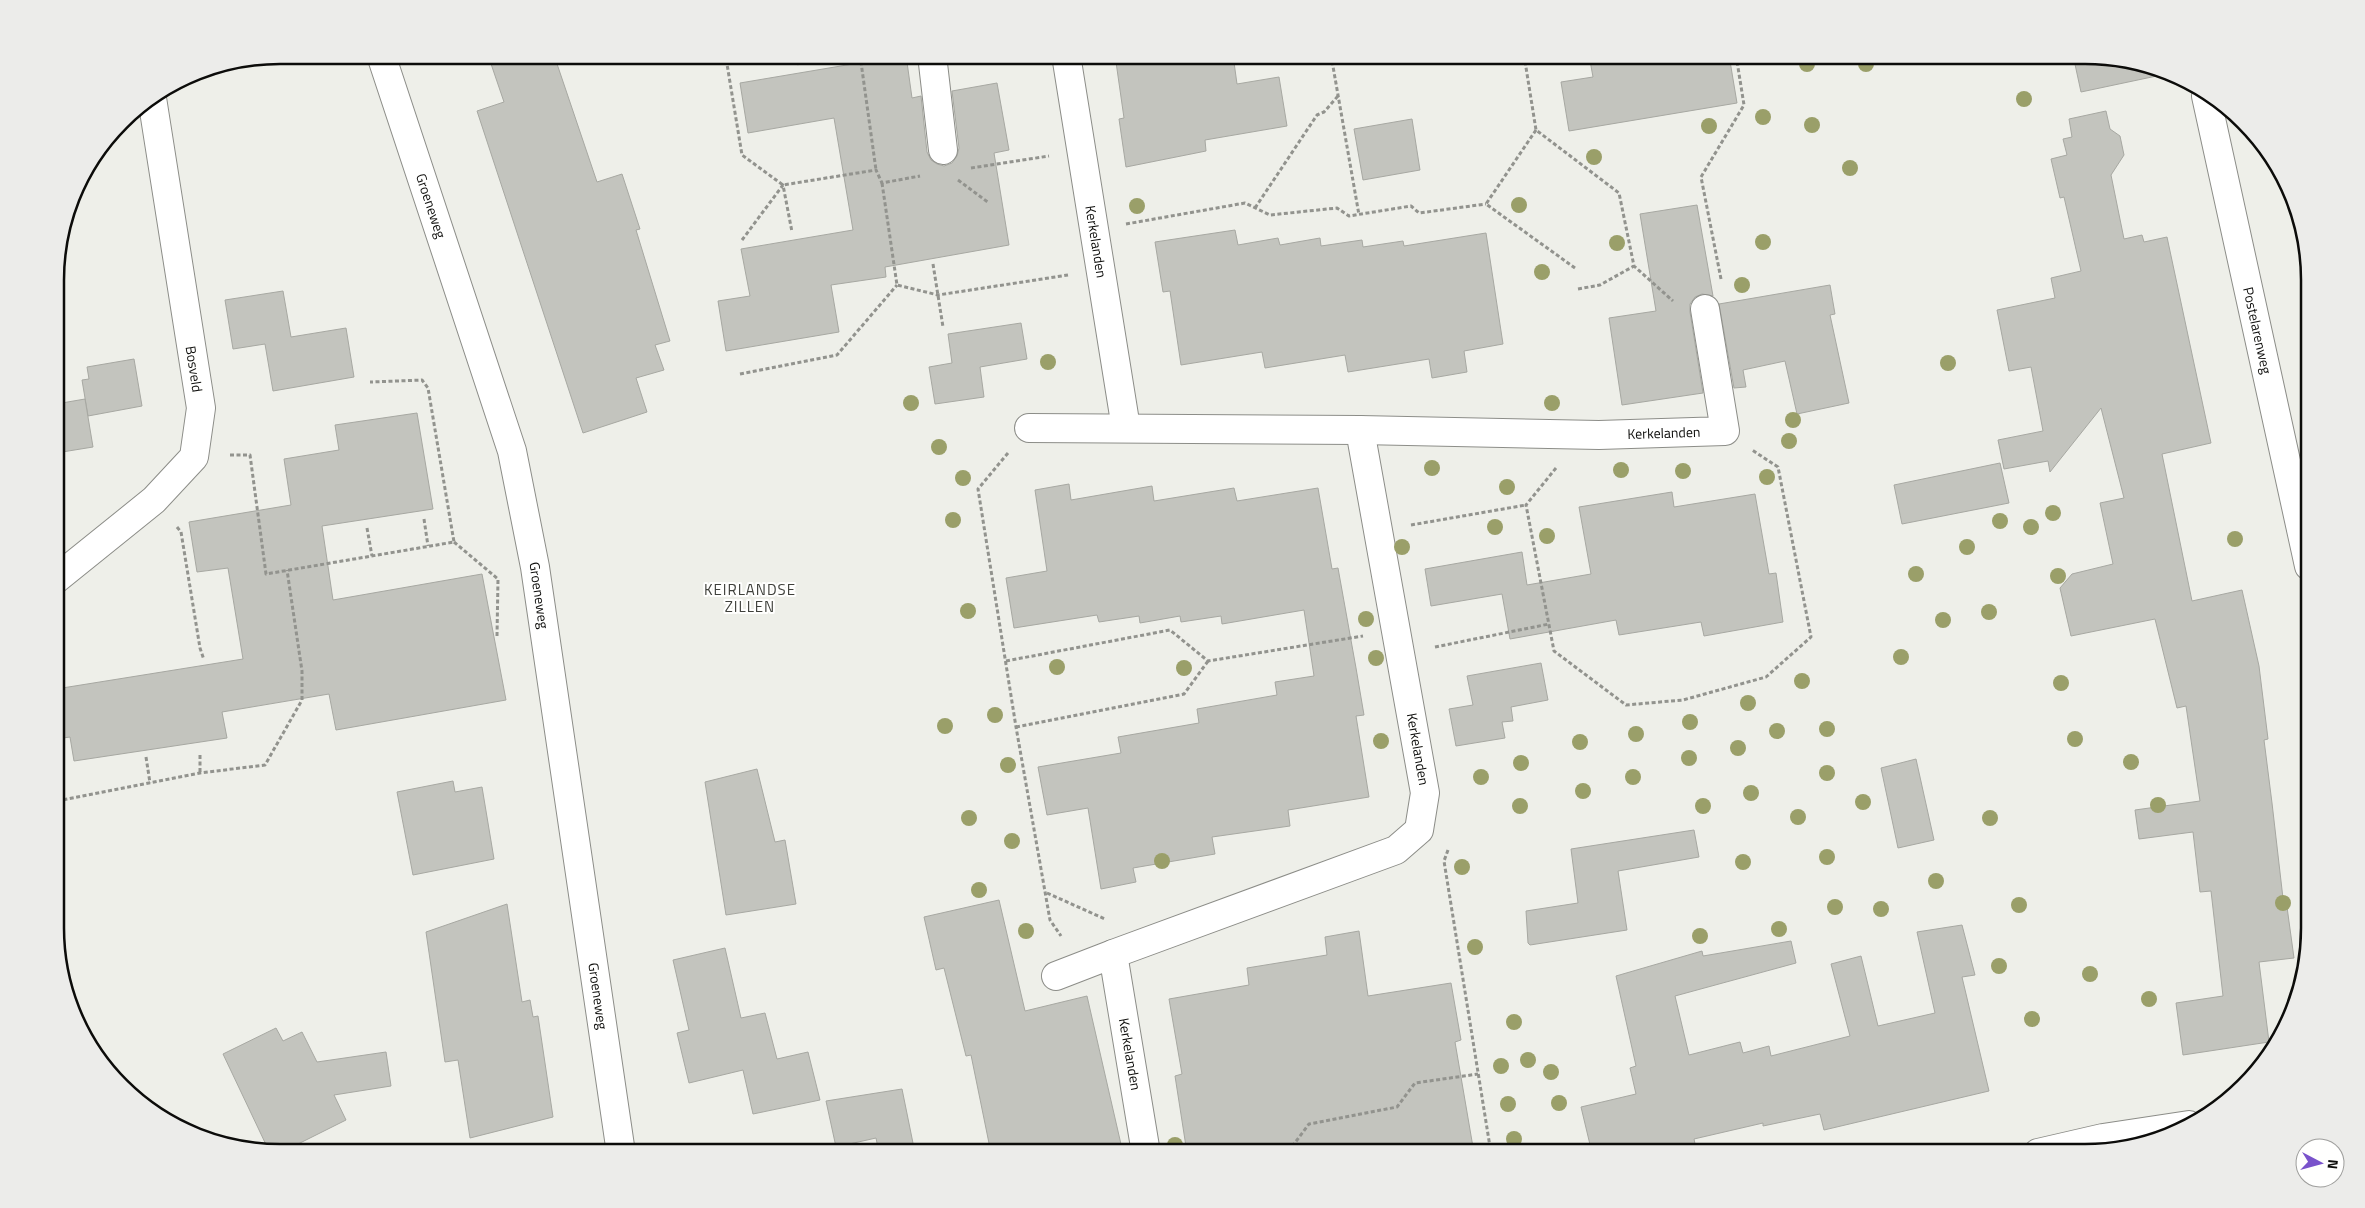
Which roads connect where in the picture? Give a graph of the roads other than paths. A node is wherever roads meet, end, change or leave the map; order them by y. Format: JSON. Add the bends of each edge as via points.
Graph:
{"nodes":[{"id":1,"x":384,"y":64,"type":"edge"},
{"id":2,"x":933,"y":64,"type":"edge"},
{"id":3,"x":1067,"y":64,"type":"edge"},
{"id":4,"x":2207,"y":101,"type":"edge"},
{"id":5,"x":153,"y":105,"type":"edge"},
{"id":6,"x":944,"y":150,"type":"dead end"},
{"id":7,"x":1705,"y":309,"type":"road end"},
{"id":8,"x":1029,"y":428,"type":"road end"},
{"id":9,"x":1126,"y":428,"type":"junction"},
{"id":10,"x":1360,"y":430,"type":"junction"},
{"id":11,"x":2301,"y":529,"type":"edge"},
{"id":12,"x":64,"y":573,"type":"edge"},
{"id":13,"x":1118,"y":953,"type":"junction"},
{"id":14,"x":1065,"y":973,"type":"road end"},
{"id":15,"x":2167,"y":1128,"type":"edge"},
{"id":16,"x":621,"y":1144,"type":"edge"},
{"id":17,"x":1145,"y":1144,"type":"edge"},
{"id":18,"x":2075,"y":1144,"type":"edge"}],
"edges":[{"from":1,"to":16,"type":"street","name":"Groeneweg","via":[[512,451],[535,567]]},
{"from":2,"to":6,"type":"street"},
{"from":3,"to":9,"type":"street","name":"Kerkelanden"},
{"from":4,"to":11,"type":"street","name":"Postelarenweg"},
{"from":5,"to":12,"type":"street","name":"Bosveld","via":[[201,408],[194,457],[154,500]]},
{"from":7,"to":10,"type":"street","name":"Kerkelanden","via":[[1725,431],[1599,435]]},
{"from":8,"to":9,"type":"street","name":"Kerkelanden"},
{"from":9,"to":10,"type":"street","name":"Kerkelanden"},
{"from":10,"to":13,"type":"street","name":"Kerkelanden","via":[[1425,793],[1419,830],[1396,850]]},
{"from":13,"to":14,"type":"street","name":"Kerkelanden"},
{"from":13,"to":17,"type":"street","name":"Kerkelanden"},
{"from":15,"to":18,"type":"street"}]}
